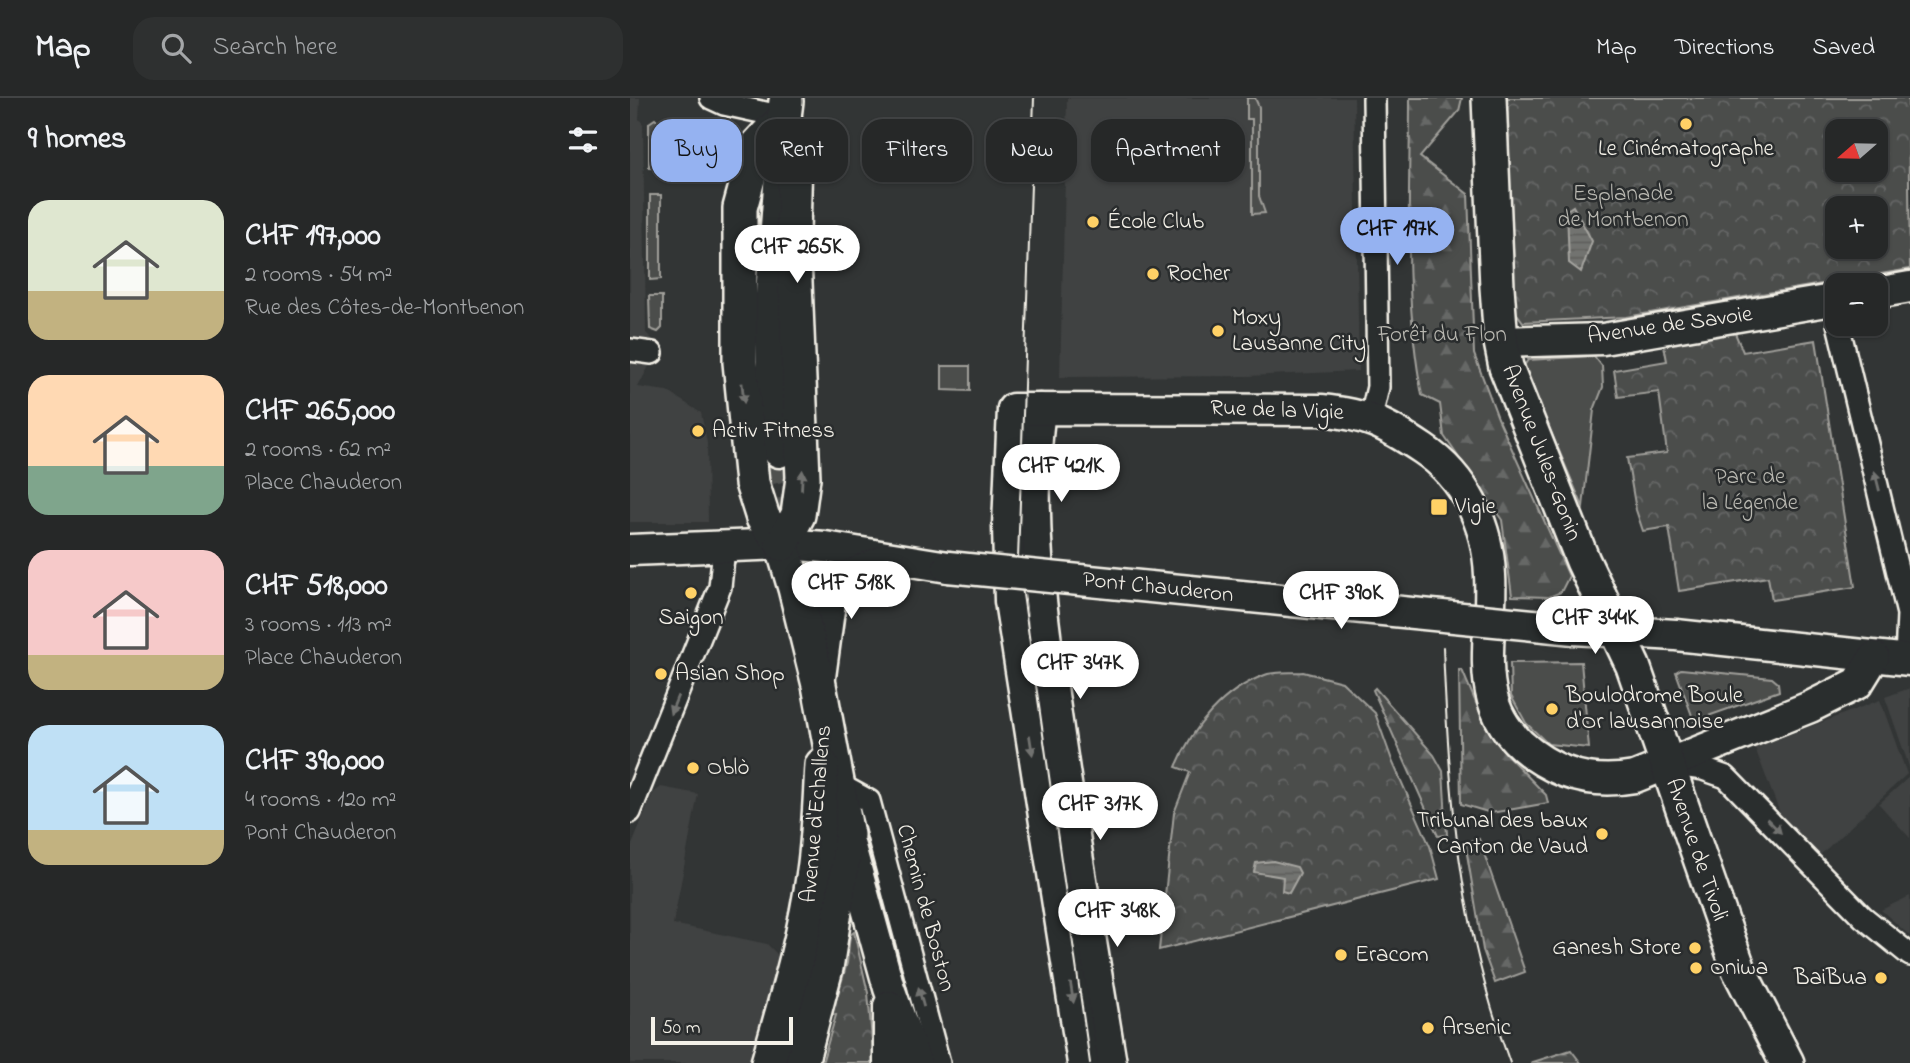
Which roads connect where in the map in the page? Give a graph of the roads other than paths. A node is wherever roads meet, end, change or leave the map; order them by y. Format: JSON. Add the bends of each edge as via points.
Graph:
{"nodes":[{"id":1,"x":711,"y":98,"type":"edge"},
{"id":2,"x":1489,"y":98,"type":"edge"},
{"id":3,"x":1374,"y":105,"type":"edge"},
{"id":4,"x":785,"y":108,"type":"edge"},
{"id":5,"x":1910,"y":287,"type":"edge"},
{"id":6,"x":1888,"y":291,"type":"edge"},
{"id":7,"x":1825,"y":312,"type":"edge"},
{"id":8,"x":1842,"y":336,"type":"edge"},
{"id":9,"x":1501,"y":342,"type":"junction"},
{"id":10,"x":630,"y":350,"type":"edge"},
{"id":11,"x":652,"y":353,"type":"dead end"},
{"id":12,"x":1027,"y":409,"type":"junction"},
{"id":13,"x":1371,"y":417,"type":"junction"},
{"id":14,"x":779,"y":452,"type":"tunnel mouth"},
{"id":15,"x":782,"y":544,"type":"junction"},
{"id":16,"x":724,"y":548,"type":"junction"},
{"id":17,"x":630,"y":550,"type":"edge"},
{"id":18,"x":889,"y":558,"type":"junction"},
{"id":19,"x":1618,"y":632,"type":"junction"},
{"id":20,"x":1874,"y":657,"type":"junction"},
{"id":21,"x":1908,"y":660,"type":"edge"},
{"id":22,"x":822,"y":699,"type":"junction"},
{"id":23,"x":1667,"y":763,"type":"junction"},
{"id":24,"x":638,"y":770,"type":"edge"},
{"id":25,"x":838,"y":784,"type":"junction"},
{"id":26,"x":630,"y":812,"type":"edge"},
{"id":27,"x":847,"y":835,"type":"junction"},
{"id":28,"x":1910,"y":954,"type":"edge"},
{"id":29,"x":812,"y":966,"type":"junction"},
{"id":30,"x":889,"y":988,"type":"junction"},
{"id":31,"x":768,"y":1063,"type":"edge"},
{"id":32,"x":784,"y":1063,"type":"edge"},
{"id":33,"x":801,"y":1063,"type":"edge"},
{"id":34,"x":889,"y":1063,"type":"edge"},
{"id":35,"x":916,"y":1063,"type":"edge"},
{"id":36,"x":939,"y":1063,"type":"edge"},
{"id":37,"x":1083,"y":1063,"type":"edge"},
{"id":38,"x":1111,"y":1063,"type":"edge"},
{"id":39,"x":1787,"y":1063,"type":"edge"}],
"edges":[{"from":1,"to":4,"type":"street","via":[[724,104]]},
{"from":2,"to":9,"type":"main road","name":"Avenue Jules-Gonin"},
{"from":3,"to":13,"type":"street","via":[[1378,387]]},
{"from":4,"to":14,"type":"street","via":[[771,308]]},
{"from":15,"to":4,"type":"main road","one_way":true,"via":[[798,515],[803,478],[793,233],[795,155]]},
{"from":4,"to":15,"type":"main road","one_way":true,"via":[[757,146],[740,208],[738,236],[740,362],[752,483],[763,518]]},
{"from":5,"to":6,"type":"street"},
{"from":7,"to":9,"type":"street","name":"Avenue de Savoie","via":[[1602,339]]},
{"from":21,"to":8,"type":"street","one_way":true,"via":[[1908,614]]},
{"from":9,"to":19,"type":"main road","name":"Avenue Jules-Gonin","via":[[1506,368],[1583,561]]},
{"from":10,"to":11,"type":"street"},
{"from":12,"to":13,"type":"street","name":"Rue de la Vigie","via":[[1321,410]]},
{"from":12,"to":37,"type":"street","one_way":true,"via":[[1007,526],[1010,601]]},
{"from":12,"to":38,"type":"street","via":[[1039,597]]},
{"from":13,"to":23,"type":"street","name":"Rue de la Vigie","via":[[1452,472],[1478,518],[1490,578],[1487,670],[1496,706],[1510,733],[1528,752],[1578,777],[1623,779]]},
{"from":15,"to":16,"type":"street","name":"Pont Chauderon"},
{"from":15,"to":18,"type":"street","name":"Pont Chauderon"},
{"from":15,"to":22,"type":"main road"},
{"from":16,"to":17,"type":"street","name":"Pont Chauderon"},
{"from":16,"to":24,"type":"street","one_way":true,"via":[[720,587]]},
{"from":18,"to":19,"type":"street","name":"Pont Chauderon","bridge":true},
{"from":18,"to":22,"type":"street","via":[[845,577],[831,594]]},
{"from":19,"to":20,"type":"street","name":"Pont Chauderon"},
{"from":19,"to":23,"type":"main road","name":"Avenue de Tivoli"},
{"from":20,"to":21,"type":"street","name":"Pont Chauderon"},
{"from":20,"to":23,"type":"street","name":"Rue de la Vigie","via":[[1858,683],[1810,707]]},
{"from":22,"to":25,"type":"main road","name":"Avenue d'Echallens"},
{"from":22,"to":29,"type":"main road","name":"Avenue d'Echallens"},
{"from":23,"to":28,"type":"street","one_way":true,"via":[[1726,778],[1863,917]]},
{"from":23,"to":39,"type":"main road","name":"Avenue de Tivoli","via":[[1739,971]]},
{"from":24,"to":26,"type":"street"},
{"from":25,"to":27,"type":"main road","name":"Avenue d'Echallens"},
{"from":36,"to":25,"type":"street","name":"Chemin de Boston","one_way":true,"via":[[869,801]]},
{"from":27,"to":29,"type":"main road","name":"Avenue d'Echallens"},
{"from":27,"to":30,"type":"street"},
{"from":29,"to":31,"type":"main road","name":"Avenue d'Echallens"},
{"from":29,"to":32,"type":"main road"},
{"from":29,"to":33,"type":"main road","name":"Avenue d'Echallens"},
{"from":30,"to":34,"type":"street"},
{"from":30,"to":35,"type":"street"}]}
